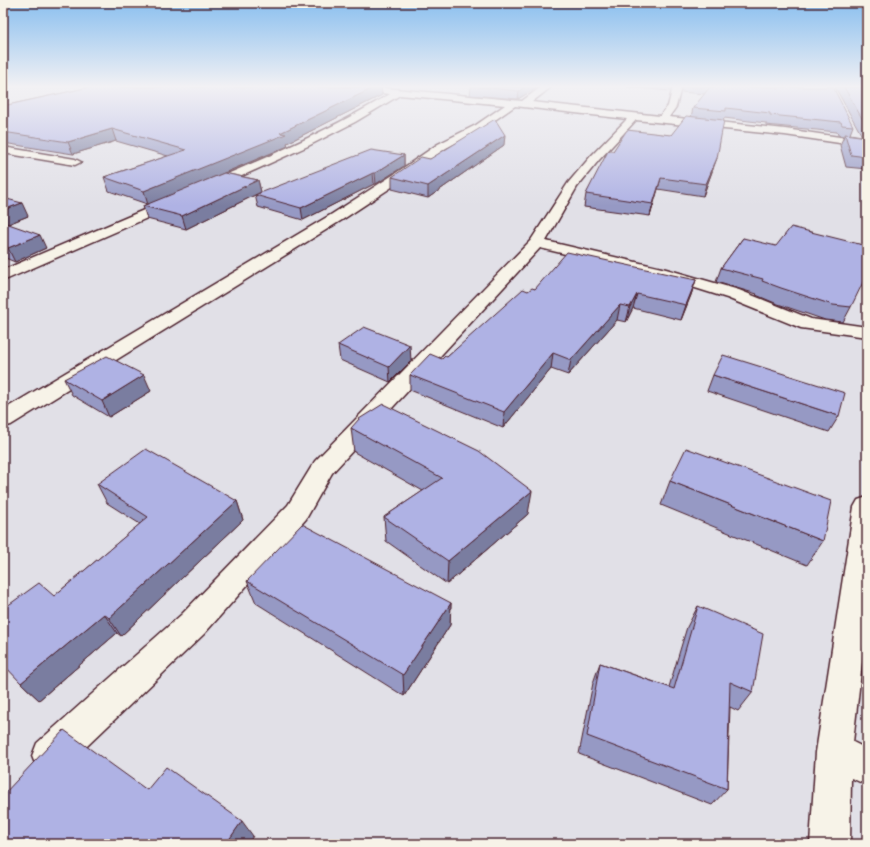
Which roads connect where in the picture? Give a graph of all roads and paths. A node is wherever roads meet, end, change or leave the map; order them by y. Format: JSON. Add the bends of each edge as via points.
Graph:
{"nodes":[{"id":1,"x":340,"y":127,"type":"edge"},
{"id":2,"x":480,"y":127,"type":"edge"},
{"id":3,"x":625,"y":127,"type":"edge"},
{"id":4,"x":723,"y":127,"type":"edge"},
{"id":5,"x":860,"y":140,"type":"edge"},
{"id":6,"x":3,"y":150,"type":"edge"},
{"id":7,"x":75,"y":162,"type":"dead end"},
{"id":8,"x":537,"y":243,"type":"junction"},
{"id":9,"x":3,"y":276,"type":"edge"},
{"id":10,"x":867,"y":332,"type":"edge"},
{"id":11,"x":3,"y":420,"type":"edge"},
{"id":12,"x":867,"y":507,"type":"edge"},
{"id":13,"x":834,"y":752,"type":"junction"},
{"id":14,"x":867,"y":767,"type":"edge"},
{"id":15,"x":32,"y":772,"type":"edge"},
{"id":16,"x":830,"y":844,"type":"edge"}],
"edges":[{"from":1,"to":9,"type":"street","via":[[279,157]]},
{"from":2,"to":11,"type":"street","via":[[442,146],[337,217]]},
{"from":3,"to":8,"type":"street","via":[[572,186]]},
{"from":4,"to":5,"type":"street"},
{"from":6,"to":7,"type":"street"},
{"from":8,"to":10,"type":"street","via":[[660,272],[733,294],[807,324]]},
{"from":8,"to":15,"type":"street","via":[[323,467],[298,512],[193,624]]},
{"from":12,"to":13,"type":"street"},
{"from":13,"to":14,"type":"street"},
{"from":13,"to":16,"type":"street"}]}
